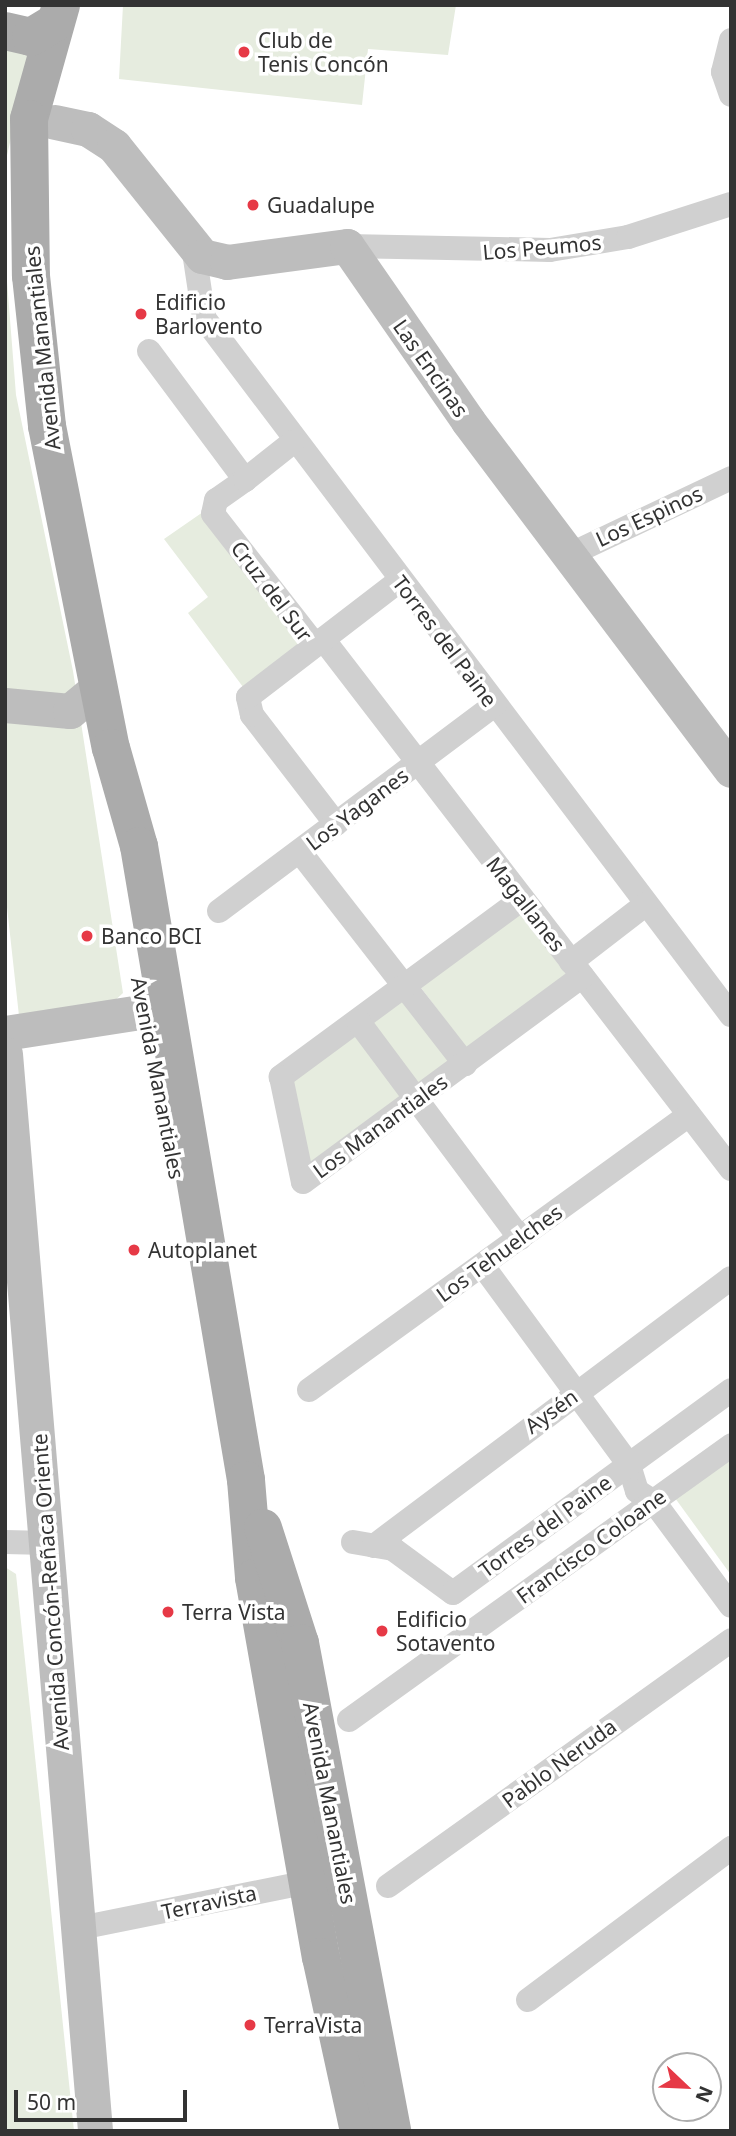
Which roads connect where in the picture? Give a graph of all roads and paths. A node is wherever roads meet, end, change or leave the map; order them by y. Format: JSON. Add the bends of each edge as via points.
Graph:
{"nodes":[{"id":1,"x":88,"y":5,"type":"edge"},
{"id":2,"x":57,"y":14,"type":"edge"},
{"id":3,"x":5,"y":31,"type":"edge"},
{"id":4,"x":731,"y":40,"type":"edge"},
{"id":5,"x":731,"y":95,"type":"edge"},
{"id":6,"x":42,"y":121,"type":"junction"},
{"id":7,"x":731,"y":204,"type":"edge"},
{"id":8,"x":347,"y":246,"type":"junction"},
{"id":9,"x":194,"y":252,"type":"junction"},
{"id":10,"x":149,"y":351,"type":"dead end"},
{"id":11,"x":293,"y":442,"type":"junction"},
{"id":12,"x":731,"y":478,"type":"edge"},
{"id":13,"x":245,"y":480,"type":"junction"},
{"id":14,"x":569,"y":555,"type":"junction"},
{"id":15,"x":399,"y":581,"type":"junction"},
{"id":16,"x":319,"y":642,"type":"junction"},
{"id":17,"x":87,"y":697,"type":"junction"},
{"id":18,"x":5,"y":705,"type":"edge"},
{"id":19,"x":494,"y":705,"type":"junction"},
{"id":20,"x":417,"y":763,"type":"junction"},
{"id":21,"x":731,"y":770,"type":"edge"},
{"id":22,"x":336,"y":824,"type":"junction"},
{"id":23,"x":300,"y":852,"type":"junction"},
{"id":24,"x":522,"y":899,"type":"junction"},
{"id":25,"x":646,"y":904,"type":"junction"},
{"id":26,"x":219,"y":911,"type":"dead end"},
{"id":27,"x":576,"y":969,"type":"junction"},
{"id":28,"x":404,"y":987,"type":"junction"},
{"id":29,"x":156,"y":1009,"type":"junction"},
{"id":30,"x":731,"y":1015,"type":"edge"},
{"id":31,"x":358,"y":1021,"type":"junction"},
{"id":32,"x":5,"y":1033,"type":"edge"},
{"id":33,"x":5,"y":1054,"type":"edge"},
{"id":34,"x":465,"y":1064,"type":"junction"},
{"id":35,"x":416,"y":1100,"type":"junction"},
{"id":36,"x":689,"y":1115,"type":"junction"},
{"id":37,"x":731,"y":1168,"type":"edge"},
{"id":38,"x":520,"y":1238,"type":"junction"},
{"id":39,"x":483,"y":1265,"type":"junction"},
{"id":40,"x":731,"y":1278,"type":"edge"},
{"id":41,"x":309,"y":1390,"type":"dead end"},
{"id":42,"x":731,"y":1390,"type":"edge"},
{"id":43,"x":575,"y":1393,"type":"junction"},
{"id":44,"x":731,"y":1444,"type":"edge"},
{"id":45,"x":629,"y":1465,"type":"junction"},
{"id":46,"x":654,"y":1502,"type":"junction"},
{"id":47,"x":5,"y":1542,"type":"edge"},
{"id":48,"x":47,"y":1543,"type":"junction"},
{"id":49,"x":364,"y":1544,"type":"joint"},
{"id":50,"x":731,"y":1606,"type":"edge"},
{"id":51,"x":731,"y":1640,"type":"edge"},
{"id":52,"x":349,"y":1720,"type":"dead end"},
{"id":53,"x":731,"y":1848,"type":"edge"},
{"id":54,"x":325,"y":1878,"type":"junction"},
{"id":55,"x":388,"y":1886,"type":"dead end"},
{"id":56,"x":75,"y":1929,"type":"junction"},
{"id":57,"x":528,"y":2000,"type":"dead end"},
{"id":58,"x":95,"y":2131,"type":"edge"},
{"id":59,"x":359,"y":2131,"type":"edge"},
{"id":60,"x":392,"y":2131,"type":"edge"}],
"edges":[{"from":1,"to":6,"type":"main road"},
{"from":2,"to":3,"type":"main road","via":[[32,37]]},
{"from":2,"to":6,"type":"main road"},
{"from":4,"to":5,"type":"street","via":[[723,72]]},
{"from":6,"to":9,"type":"street","via":[[88,130],[114,146]]},
{"from":6,"to":17,"type":"main road","name":"Avenida Manantiales","via":[[38,351],[77,574]]},
{"from":7,"to":8,"type":"street","name":"Los Peumos","via":[[628,237],[550,250]]},
{"from":8,"to":9,"type":"street","via":[[228,262]]},
{"from":8,"to":14,"type":"street","name":"Las Encinas"},
{"from":9,"to":11,"type":"street","name":"Torres del Paine","via":[[204,318]]},
{"from":10,"to":13,"type":"street"},
{"from":11,"to":13,"type":"street"},
{"from":11,"to":15,"type":"street","name":"Torres del Paine"},
{"from":12,"to":14,"type":"street","name":"Los Espinos"},
{"from":13,"to":16,"type":"street","name":"Cruz del Sur","via":[[216,500],[213,514]]},
{"from":14,"to":21,"type":"street","name":"Las Encinas"},
{"from":15,"to":16,"type":"street"},
{"from":15,"to":19,"type":"street","name":"Torres del Paine"},
{"from":16,"to":20,"type":"street","name":"Magallanes"},
{"from":16,"to":22,"type":"street","name":"Cruz del Sur","via":[[254,690],[248,706]]},
{"from":17,"to":18,"type":"street","via":[[40,712]]},
{"from":17,"to":29,"type":"main road","name":"Avenida Manantiales","via":[[111,748],[133,815]]},
{"from":19,"to":20,"type":"street","name":"Los Yaganes"},
{"from":19,"to":25,"type":"street","name":"Torres del Paine"},
{"from":20,"to":22,"type":"street","name":"Los Yaganes"},
{"from":20,"to":24,"type":"street","name":"Magallanes"},
{"from":22,"to":23,"type":"street","name":"Los Yaganes"},
{"from":23,"to":26,"type":"street","name":"Los Yaganes"},
{"from":23,"to":28,"type":"street"},
{"from":24,"to":27,"type":"street","name":"Magallanes"},
{"from":24,"to":28,"type":"street","name":"Los Manantiales"},
{"from":25,"to":27,"type":"street","name":"Los Manantiales"},
{"from":25,"to":30,"type":"street","name":"Torres del Paine"},
{"from":27,"to":34,"type":"street","name":"Los Manantiales"},
{"from":27,"to":36,"type":"street","name":"Magallanes"},
{"from":28,"to":31,"type":"street","name":"Los Manantiales"},
{"from":28,"to":34,"type":"street"},
{"from":29,"to":32,"type":"street"},
{"from":29,"to":54,"type":"main road","name":"Avenida Manantiales","via":[[176,1180],[202,1238],[247,1480],[295,1621]]},
{"from":31,"to":35,"type":"street"},
{"from":31,"to":35,"type":"street","name":"Los Manantiales","via":[[281,1077],[303,1182]]},
{"from":33,"to":48,"type":"street","name":"Avenida Concón-Reñaca Oriente"},
{"from":34,"to":35,"type":"street","name":"Los Manantiales"},
{"from":35,"to":38,"type":"street"},
{"from":36,"to":37,"type":"street","name":"Magallanes"},
{"from":36,"to":38,"type":"street","name":"Los Tehuelches"},
{"from":38,"to":39,"type":"street","name":"Los Tehuelches"},
{"from":39,"to":41,"type":"street","name":"Los Tehuelches"},
{"from":39,"to":43,"type":"street"},
{"from":40,"to":43,"type":"street","name":"Aysén"},
{"from":42,"to":45,"type":"street","name":"Torres del Paine"},
{"from":43,"to":45,"type":"street"},
{"from":43,"to":49,"type":"street","name":"Aysén"},
{"from":44,"to":46,"type":"street","name":"Francisco Coloane"},
{"from":45,"to":46,"type":"street","via":[[638,1491]]},
{"from":45,"to":49,"type":"street","name":"Torres del Paine","via":[[453,1592],[408,1557]]},
{"from":46,"to":50,"type":"street"},
{"from":46,"to":52,"type":"street","name":"Francisco Coloane"},
{"from":47,"to":48,"type":"street"},
{"from":48,"to":56,"type":"street","name":"Avenida Concón-Reñaca Oriente"},
{"from":51,"to":55,"type":"street","name":"Pablo Neruda"},
{"from":53,"to":57,"type":"street"},
{"from":54,"to":56,"type":"street","name":"Terravista"},
{"from":54,"to":59,"type":"main road","name":"Avenida Manantiales"},
{"from":54,"to":60,"type":"main road","name":"Avenida Manantiales"},
{"from":56,"to":58,"type":"street","name":"Avenida Concón-Reñaca Oriente"}]}
